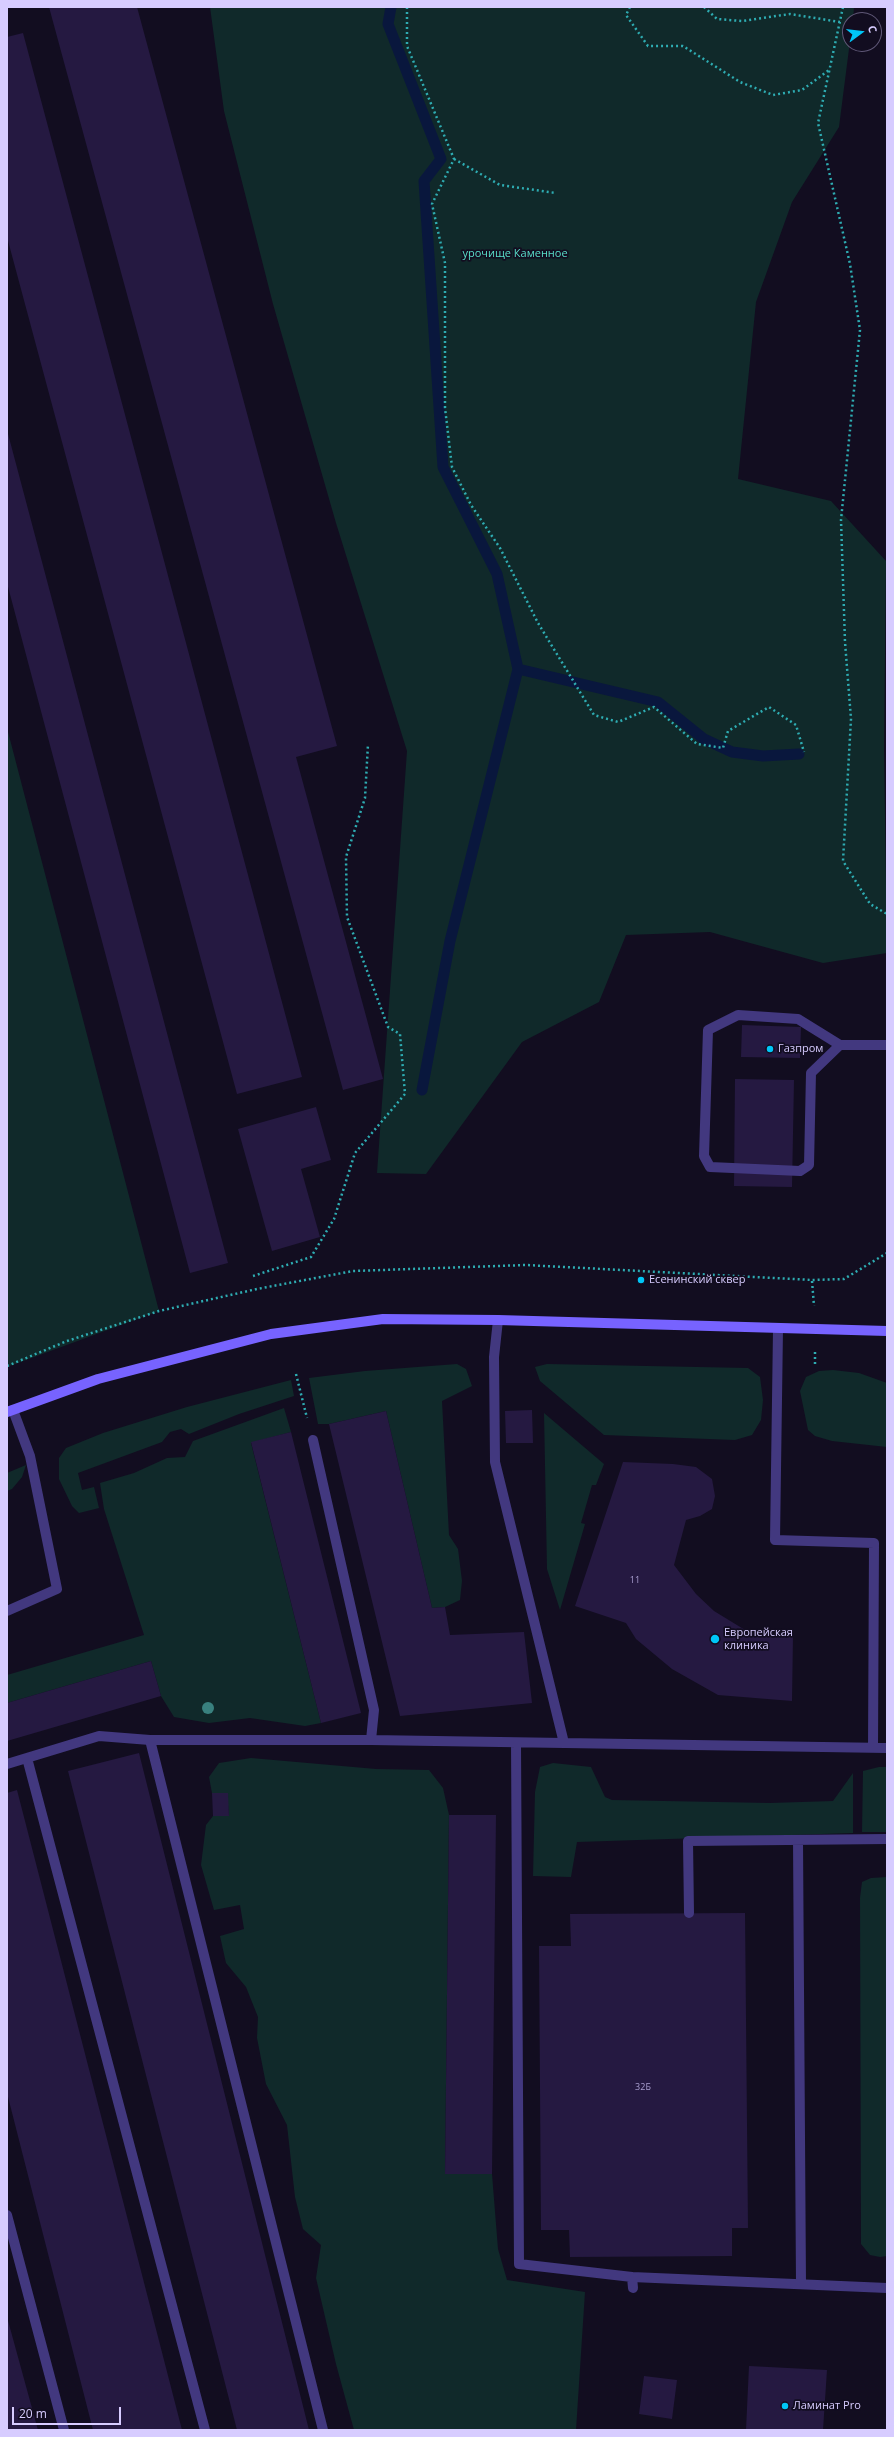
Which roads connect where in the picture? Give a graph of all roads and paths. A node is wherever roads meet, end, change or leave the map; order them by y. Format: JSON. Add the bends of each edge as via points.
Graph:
{"nodes":[{"id":1,"x":407,"y":7,"type":"edge"},
{"id":2,"x":630,"y":7,"type":"edge"},
{"id":3,"x":704,"y":7,"type":"edge"},
{"id":4,"x":842,"y":7,"type":"edge"},
{"id":5,"x":840,"y":22,"type":"junction"},
{"id":6,"x":830,"y":70,"type":"junction"},
{"id":7,"x":454,"y":160,"type":"junction"},
{"id":8,"x":556,"y":194,"type":"dead end"},
{"id":9,"x":368,"y":744,"type":"dead end"},
{"id":10,"x":804,"y":752,"type":"dead end"},
{"id":11,"x":887,"y":914,"type":"edge"},
{"id":12,"x":840,"y":1045,"type":"junction"},
{"id":13,"x":887,"y":1045,"type":"edge"},
{"id":14,"x":887,"y":1253,"type":"edge"},
{"id":15,"x":253,"y":1276,"type":"dead end"},
{"id":16,"x":498,"y":1320,"type":"junction"},
{"id":17,"x":778,"y":1329,"type":"junction"},
{"id":18,"x":887,"y":1332,"type":"edge"},
{"id":19,"x":7,"y":1366,"type":"edge"},
{"id":20,"x":296,"y":1374,"type":"dead end"},
{"id":21,"x":10,"y":1411,"type":"edge"},
{"id":22,"x":306,"y":1416,"type":"dead end"},
{"id":23,"x":313,"y":1440,"type":"dead end"},
{"id":24,"x":7,"y":1611,"type":"edge"},
{"id":25,"x":150,"y":1740,"type":"junction"},
{"id":26,"x":371,"y":1740,"type":"junction"},
{"id":27,"x":516,"y":1743,"type":"junction"},
{"id":28,"x":564,"y":1743,"type":"junction"},
{"id":29,"x":872,"y":1748,"type":"junction"},
{"id":30,"x":887,"y":1748,"type":"edge"},
{"id":31,"x":27,"y":1758,"type":"junction"},
{"id":32,"x":7,"y":1764,"type":"edge"},
{"id":33,"x":887,"y":1839,"type":"edge"},
{"id":34,"x":798,"y":1840,"type":"junction"},
{"id":35,"x":689,"y":1913,"type":"dead end"},
{"id":36,"x":7,"y":2215,"type":"edge"},
{"id":37,"x":632,"y":2277,"type":"junction"},
{"id":38,"x":801,"y":2284,"type":"junction"},
{"id":39,"x":633,"y":2288,"type":"dead end"},
{"id":40,"x":887,"y":2288,"type":"edge"},
{"id":41,"x":64,"y":2430,"type":"edge"},
{"id":42,"x":205,"y":2430,"type":"edge"},
{"id":43,"x":323,"y":2430,"type":"edge"}],
"edges":[{"from":1,"to":7,"type":"path","via":[[407,46]]},
{"from":2,"to":6,"type":"path","via":[[626,15],[648,46],[683,46],[740,82],[773,95],[802,90]]},
{"from":3,"to":5,"type":"path","via":[[717,19],[723,20],[742,22],[790,14]]},
{"from":4,"to":5,"type":"path"},
{"from":5,"to":6,"type":"path"},
{"from":6,"to":11,"type":"path","via":[[818,123],[850,264],[860,330],[841,520],[845,642],[851,719],[843,861],[870,904]]},
{"from":7,"to":8,"type":"path","via":[[500,185]]},
{"from":7,"to":10,"type":"path","via":[[432,204],[445,263],[445,408],[452,467],[471,505],[500,548],[538,622],[594,715],[618,722],[654,707],[697,744],[723,748],[728,731],[769,707],[796,725]]},
{"from":9,"to":15,"type":"path","via":[[365,798],[346,857],[347,917],[388,1027],[400,1034],[405,1094],[355,1153],[334,1219],[311,1257]]},
{"from":12,"to":12,"type":"lane","via":[[798,1019],[738,1015],[708,1030],[704,1156],[710,1166],[800,1171],[810,1165],[811,1073]]},
{"from":12,"to":13,"type":"lane"},
{"from":14,"to":19,"type":"path","via":[[844,1279],[812,1280],[526,1265],[353,1271],[159,1311],[67,1341]]},
{"from":16,"to":17,"type":"street"},
{"from":16,"to":21,"type":"street","via":[[383,1319],[271,1334],[98,1379]]},
{"from":16,"to":28,"type":"lane","via":[[494,1357],[495,1462]]},
{"from":17,"to":18,"type":"street"},
{"from":17,"to":29,"type":"lane","via":[[774,1540],[874,1543]]},
{"from":20,"to":22,"type":"path"},
{"from":21,"to":24,"type":"lane","via":[[30,1456],[57,1589]]},
{"from":23,"to":26,"type":"lane","via":[[374,1710]]},
{"from":25,"to":26,"type":"lane"},
{"from":25,"to":31,"type":"lane","via":[[99,1736]]},
{"from":25,"to":43,"type":"lane"},
{"from":26,"to":27,"type":"lane"},
{"from":27,"to":28,"type":"lane"},
{"from":27,"to":37,"type":"lane","via":[[519,2264]]},
{"from":28,"to":29,"type":"lane"},
{"from":29,"to":30,"type":"lane"},
{"from":31,"to":32,"type":"lane"},
{"from":31,"to":42,"type":"lane"},
{"from":33,"to":34,"type":"lane"},
{"from":34,"to":35,"type":"lane","via":[[688,1841]]},
{"from":34,"to":38,"type":"lane"},
{"from":36,"to":41,"type":"lane"},
{"from":37,"to":38,"type":"lane"},
{"from":37,"to":39,"type":"lane"},
{"from":38,"to":40,"type":"lane"}]}
